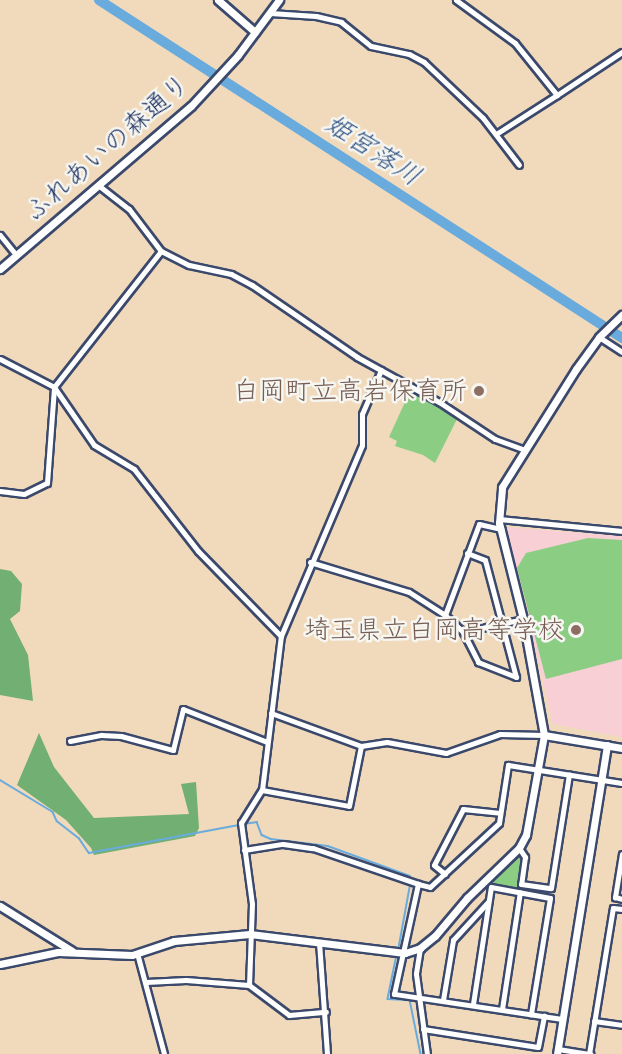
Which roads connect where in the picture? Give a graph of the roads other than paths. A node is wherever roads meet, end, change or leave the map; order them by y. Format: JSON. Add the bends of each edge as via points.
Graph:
{"nodes":[{"id":1,"x":218,"y":0,"type":"edge"},
{"id":2,"x":279,"y":0,"type":"edge"},
{"id":3,"x":456,"y":0,"type":"edge"},
{"id":4,"x":270,"y":13,"type":"junction"},
{"id":5,"x":255,"y":32,"type":"junction"},
{"id":6,"x":622,"y":52,"type":"edge"},
{"id":7,"x":557,"y":95,"type":"junction"},
{"id":8,"x":496,"y":134,"type":"junction"},
{"id":9,"x":519,"y":165,"type":"dead end"},
{"id":10,"x":98,"y":184,"type":"junction"},
{"id":11,"x":0,"y":235,"type":"edge"},
{"id":12,"x":161,"y":251,"type":"junction"},
{"id":13,"x":16,"y":255,"type":"junction"},
{"id":14,"x":0,"y":269,"type":"edge"},
{"id":15,"x":622,"y":315,"type":"edge"},
{"id":16,"x":599,"y":337,"type":"junction"},
{"id":17,"x":622,"y":352,"type":"edge"},
{"id":18,"x":0,"y":359,"type":"edge"},
{"id":19,"x":381,"y":370,"type":"junction"},
{"id":20,"x":54,"y":387,"type":"junction"},
{"id":21,"x":524,"y":449,"type":"junction"},
{"id":22,"x":0,"y":491,"type":"edge"},
{"id":23,"x":499,"y":519,"type":"junction"},
{"id":24,"x":501,"y":529,"type":"junction"},
{"id":25,"x":622,"y":531,"type":"edge"},
{"id":26,"x":467,"y":553,"type":"junction"},
{"id":27,"x":310,"y":562,"type":"junction"},
{"id":28,"x":445,"y":615,"type":"junction"},
{"id":29,"x":523,"y":619,"type":"junction"},
{"id":30,"x":502,"y":623,"type":"junction"},
{"id":31,"x":464,"y":632,"type":"junction"},
{"id":32,"x":281,"y":636,"type":"junction"},
{"id":33,"x":271,"y":713,"type":"junction"},
{"id":34,"x":544,"y":735,"type":"junction"},
{"id":35,"x":70,"y":741,"type":"dead end"},
{"id":36,"x":267,"y":742,"type":"junction"},
{"id":37,"x":607,"y":745,"type":"junction"},
{"id":38,"x":361,"y":746,"type":"junction"},
{"id":39,"x":622,"y":748,"type":"edge"},
{"id":40,"x":538,"y":769,"type":"junction"},
{"id":41,"x":569,"y":774,"type":"junction"},
{"id":42,"x":600,"y":780,"type":"junction"},
{"id":43,"x":622,"y":783,"type":"edge"},
{"id":44,"x":262,"y":790,"type":"junction"},
{"id":45,"x":501,"y":813,"type":"junction"},
{"id":46,"x":519,"y":848,"type":"junction"},
{"id":47,"x":244,"y":850,"type":"junction"},
{"id":48,"x":622,"y":854,"type":"edge"},
{"id":49,"x":445,"y":874,"type":"junction"},
{"id":50,"x":418,"y":884,"type":"junction"},
{"id":51,"x":520,"y":892,"type":"junction"},
{"id":52,"x":622,"y":899,"type":"edge"},
{"id":53,"x":489,"y":902,"type":"junction"},
{"id":54,"x":0,"y":906,"type":"edge"},
{"id":55,"x":622,"y":909,"type":"edge"},
{"id":56,"x":250,"y":934,"type":"junction"},
{"id":57,"x":319,"y":942,"type":"junction"},
{"id":58,"x":420,"y":948,"type":"junction"},
{"id":59,"x":72,"y":951,"type":"junction"},
{"id":60,"x":137,"y":953,"type":"junction"},
{"id":61,"x":405,"y":953,"type":"junction"},
{"id":62,"x":0,"y":964,"type":"edge"},
{"id":63,"x":146,"y":982,"type":"junction"},
{"id":64,"x":249,"y":985,"type":"junction"},
{"id":65,"x":417,"y":996,"type":"junction"},
{"id":66,"x":443,"y":1000,"type":"junction"},
{"id":67,"x":472,"y":1005,"type":"junction"},
{"id":68,"x":502,"y":1009,"type":"junction"},
{"id":69,"x":326,"y":1012,"type":"junction"},
{"id":70,"x":531,"y":1014,"type":"junction"},
{"id":71,"x":543,"y":1016,"type":"junction"},
{"id":72,"x":562,"y":1018,"type":"junction"},
{"id":73,"x":594,"y":1021,"type":"junction"},
{"id":74,"x":622,"y":1025,"type":"edge"},
{"id":75,"x":423,"y":1029,"type":"junction"},
{"id":76,"x":557,"y":1051,"type":"edge"},
{"id":77,"x":164,"y":1054,"type":"edge"},
{"id":78,"x":327,"y":1054,"type":"edge"},
{"id":79,"x":427,"y":1054,"type":"edge"},
{"id":80,"x":589,"y":1054,"type":"edge"}],
"edges":[{"from":1,"to":5,"type":"street"},
{"from":2,"to":4,"type":"street","name":"ふれあいの森通り"},
{"from":3,"to":7,"type":"street","via":[[515,43]]},
{"from":4,"to":5,"type":"street","name":"ふれあいの森通り"},
{"from":4,"to":8,"type":"street","via":[[341,22],[371,46],[410,54],[424,62]]},
{"from":5,"to":10,"type":"street","name":"ふれあいの森通り","via":[[214,82]]},
{"from":6,"to":7,"type":"street"},
{"from":7,"to":8,"type":"street"},
{"from":8,"to":9,"type":"street"},
{"from":10,"to":12,"type":"street","via":[[129,209]]},
{"from":10,"to":13,"type":"street","name":"ふれあいの森通り"},
{"from":11,"to":13,"type":"street"},
{"from":12,"to":19,"type":"street","via":[[189,265],[231,274]]},
{"from":12,"to":20,"type":"street"},
{"from":13,"to":14,"type":"street","name":"ふれあいの森通り"},
{"from":15,"to":16,"type":"street"},
{"from":16,"to":17,"type":"street"},
{"from":16,"to":21,"type":"street"},
{"from":18,"to":20,"type":"street"},
{"from":19,"to":21,"type":"street","via":[[495,439]]},
{"from":19,"to":27,"type":"street","via":[[362,414],[362,445]]},
{"from":20,"to":22,"type":"street","via":[[47,483],[24,494]]},
{"from":20,"to":32,"type":"street","via":[[94,445],[134,469],[198,551]]},
{"from":21,"to":23,"type":"street","via":[[502,487]]},
{"from":23,"to":24,"type":"street"},
{"from":23,"to":25,"type":"street"},
{"from":24,"to":26,"type":"street","via":[[479,524]]},
{"from":24,"to":29,"type":"street"},
{"from":26,"to":28,"type":"street"},
{"from":26,"to":30,"type":"street","via":[[485,560]]},
{"from":27,"to":28,"type":"street","via":[[409,592]]},
{"from":27,"to":32,"type":"street"},
{"from":28,"to":31,"type":"street"},
{"from":29,"to":30,"type":"street"},
{"from":29,"to":34,"type":"street"},
{"from":30,"to":31,"type":"street"},
{"from":30,"to":31,"type":"street","via":[[516,677],[478,662]]},
{"from":32,"to":33,"type":"street"},
{"from":33,"to":36,"type":"street"},
{"from":33,"to":38,"type":"street"},
{"from":34,"to":37,"type":"street"},
{"from":34,"to":38,"type":"street","via":[[500,734],[446,753],[387,742]]},
{"from":34,"to":40,"type":"street"},
{"from":35,"to":36,"type":"street","via":[[121,736],[173,750],[183,709]]},
{"from":36,"to":44,"type":"street"},
{"from":37,"to":39,"type":"street"},
{"from":37,"to":42,"type":"street"},
{"from":38,"to":44,"type":"street","via":[[349,806]]},
{"from":40,"to":41,"type":"street"},
{"from":40,"to":45,"type":"street","via":[[508,765]]},
{"from":40,"to":46,"type":"street","via":[[528,824]]},
{"from":41,"to":42,"type":"street"},
{"from":41,"to":46,"type":"street","via":[[551,888],[521,884],[525,857]]},
{"from":42,"to":43,"type":"street"},
{"from":42,"to":72,"type":"street"},
{"from":44,"to":47,"type":"street","via":[[241,823]]},
{"from":45,"to":49,"type":"street","via":[[499,823]]},
{"from":45,"to":49,"type":"street","via":[[463,809],[434,865]]},
{"from":46,"to":58,"type":"street"},
{"from":47,"to":50,"type":"street","via":[[283,844],[313,848]]},
{"from":47,"to":56,"type":"street","via":[[252,904]]},
{"from":48,"to":52,"type":"street","via":[[615,897]]},
{"from":49,"to":50,"type":"street","via":[[430,887]]},
{"from":50,"to":61,"type":"street"},
{"from":51,"to":53,"type":"street","via":[[491,887]]},
{"from":51,"to":68,"type":"street"},
{"from":51,"to":70,"type":"street","via":[[550,897]]},
{"from":53,"to":66,"type":"street","via":[[453,940]]},
{"from":53,"to":67,"type":"street"},
{"from":54,"to":59,"type":"street"},
{"from":55,"to":73,"type":"street","via":[[613,908]]},
{"from":56,"to":57,"type":"street"},
{"from":56,"to":60,"type":"street","via":[[174,941]]},
{"from":56,"to":64,"type":"street"},
{"from":57,"to":61,"type":"street"},
{"from":57,"to":69,"type":"street"},
{"from":58,"to":61,"type":"street"},
{"from":58,"to":65,"type":"street"},
{"from":59,"to":60,"type":"street","via":[[110,957]]},
{"from":59,"to":62,"type":"street"},
{"from":60,"to":63,"type":"street"},
{"from":61,"to":65,"type":"street","via":[[394,994]]},
{"from":63,"to":64,"type":"street","via":[[186,980]]},
{"from":63,"to":77,"type":"street"},
{"from":64,"to":69,"type":"street","via":[[290,1015]]},
{"from":65,"to":66,"type":"street"},
{"from":65,"to":75,"type":"street"},
{"from":66,"to":67,"type":"street"},
{"from":67,"to":68,"type":"street"},
{"from":68,"to":70,"type":"street"},
{"from":69,"to":78,"type":"street"},
{"from":70,"to":71,"type":"street"},
{"from":71,"to":72,"type":"street"},
{"from":71,"to":75,"type":"street","via":[[538,1047]]},
{"from":72,"to":76,"type":"street"},
{"from":73,"to":74,"type":"street"},
{"from":73,"to":80,"type":"street"},
{"from":75,"to":79,"type":"street"},
{"from":76,"to":80,"type":"street"}]}
